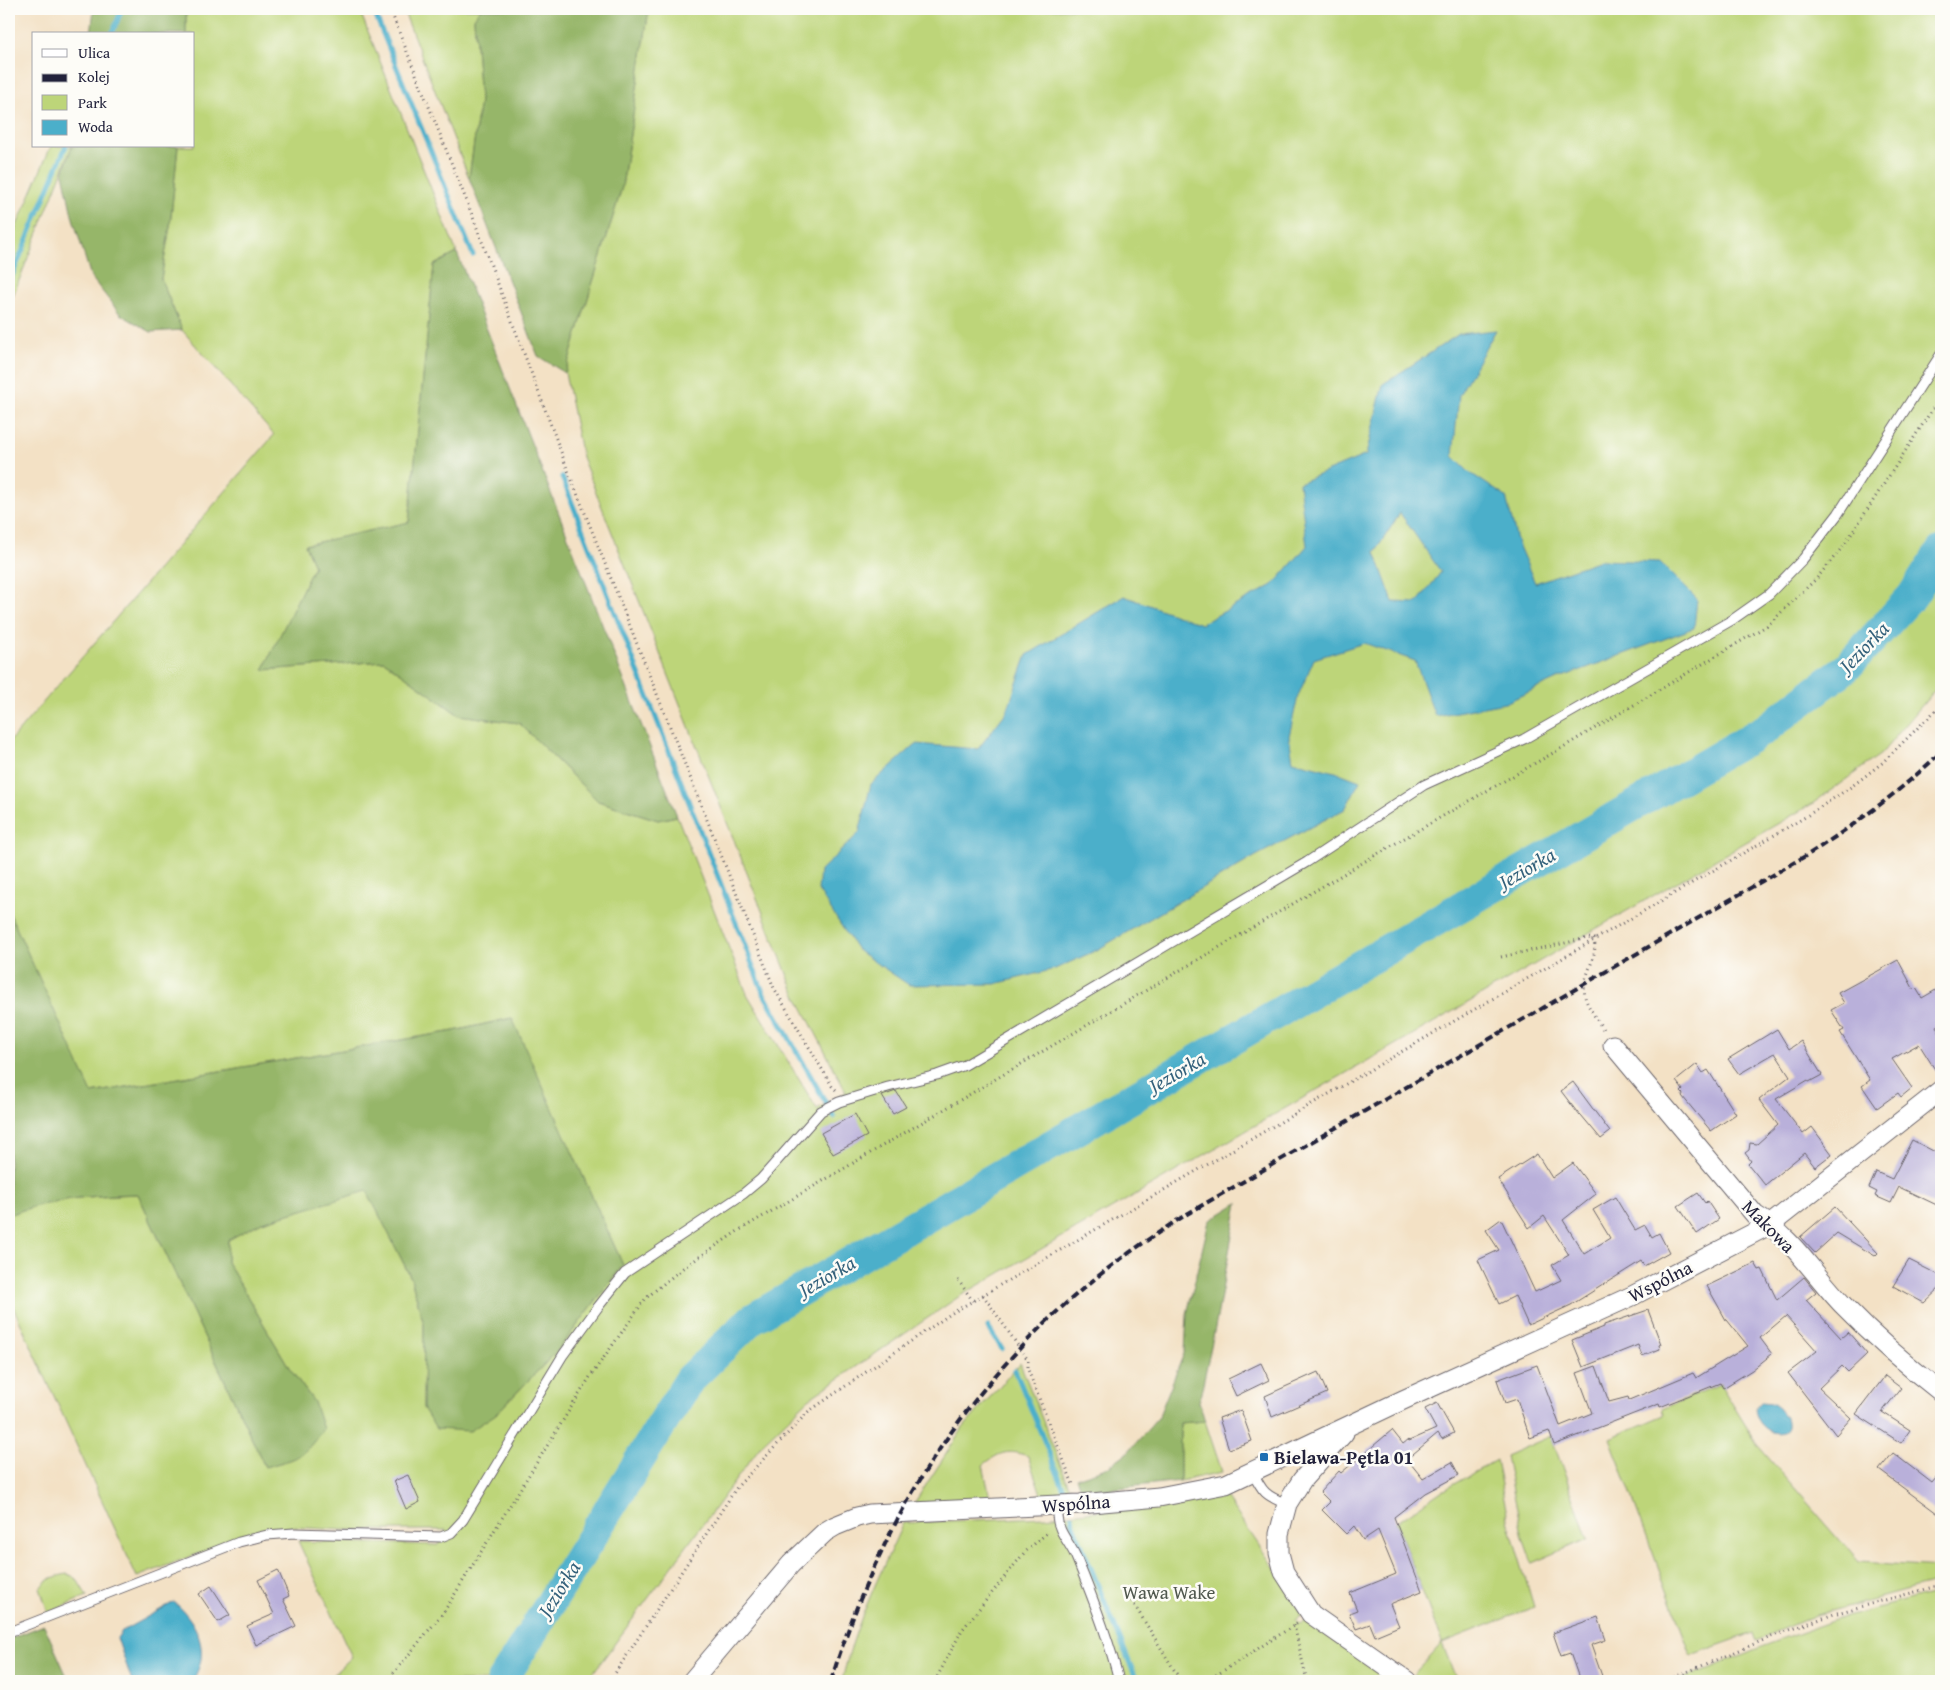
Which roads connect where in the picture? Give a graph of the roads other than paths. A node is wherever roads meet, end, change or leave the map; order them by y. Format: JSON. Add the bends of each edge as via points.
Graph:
{"nodes":[{"id":1,"x":1941,"y":354,"type":"edge"},
{"id":2,"x":1613,"y":1045,"type":"road end"},
{"id":3,"x":1941,"y":1090,"type":"edge"},
{"id":4,"x":1771,"y":1224,"type":"junction"},
{"id":5,"x":1941,"y":1392,"type":"edge"},
{"id":6,"x":1350,"y":1425,"type":"junction"},
{"id":7,"x":1253,"y":1472,"type":"junction"},
{"id":8,"x":1287,"y":1504,"type":"junction"},
{"id":9,"x":1057,"y":1520,"type":"road end"},
{"id":10,"x":9,"y":1632,"type":"edge"},
{"id":11,"x":692,"y":1681,"type":"edge"},
{"id":12,"x":1119,"y":1681,"type":"edge"},
{"id":13,"x":1407,"y":1681,"type":"edge"}],
"edges":[{"from":1,"to":10,"type":"lane","via":[[1838,514],[1803,559],[1769,594],[1732,620],[1524,739],[1424,785],[1307,862],[965,1065],[842,1101],[821,1111],[761,1179],[743,1194],[625,1273],[563,1355],[463,1520],[451,1534],[441,1537],[294,1533],[239,1542]]},
{"from":2,"to":4,"type":"street","name":"Makowa","via":[[1755,1215]]},
{"from":3,"to":4,"type":"street","name":"Wspólna"},
{"from":4,"to":5,"type":"street","name":"Makowa","via":[[1843,1305],[1902,1362]]},
{"from":4,"to":6,"type":"street","name":"Wspólna","via":[[1632,1296]]},
{"from":6,"to":7,"type":"street","name":"Wspólna"},
{"from":6,"to":8,"type":"street","name":"Wspólna","via":[[1302,1480]]},
{"from":7,"to":8,"type":"lane","via":[[1261,1490]]},
{"from":7,"to":11,"type":"street","name":"Wspólna","via":[[1226,1484],[1160,1497],[857,1517],[835,1526],[801,1555]]},
{"from":8,"to":13,"type":"street","name":"Wspólna","via":[[1279,1534],[1279,1553],[1284,1572],[1311,1614]]},
{"from":9,"to":12,"type":"lane","via":[[1092,1596],[1114,1657]]}]}
